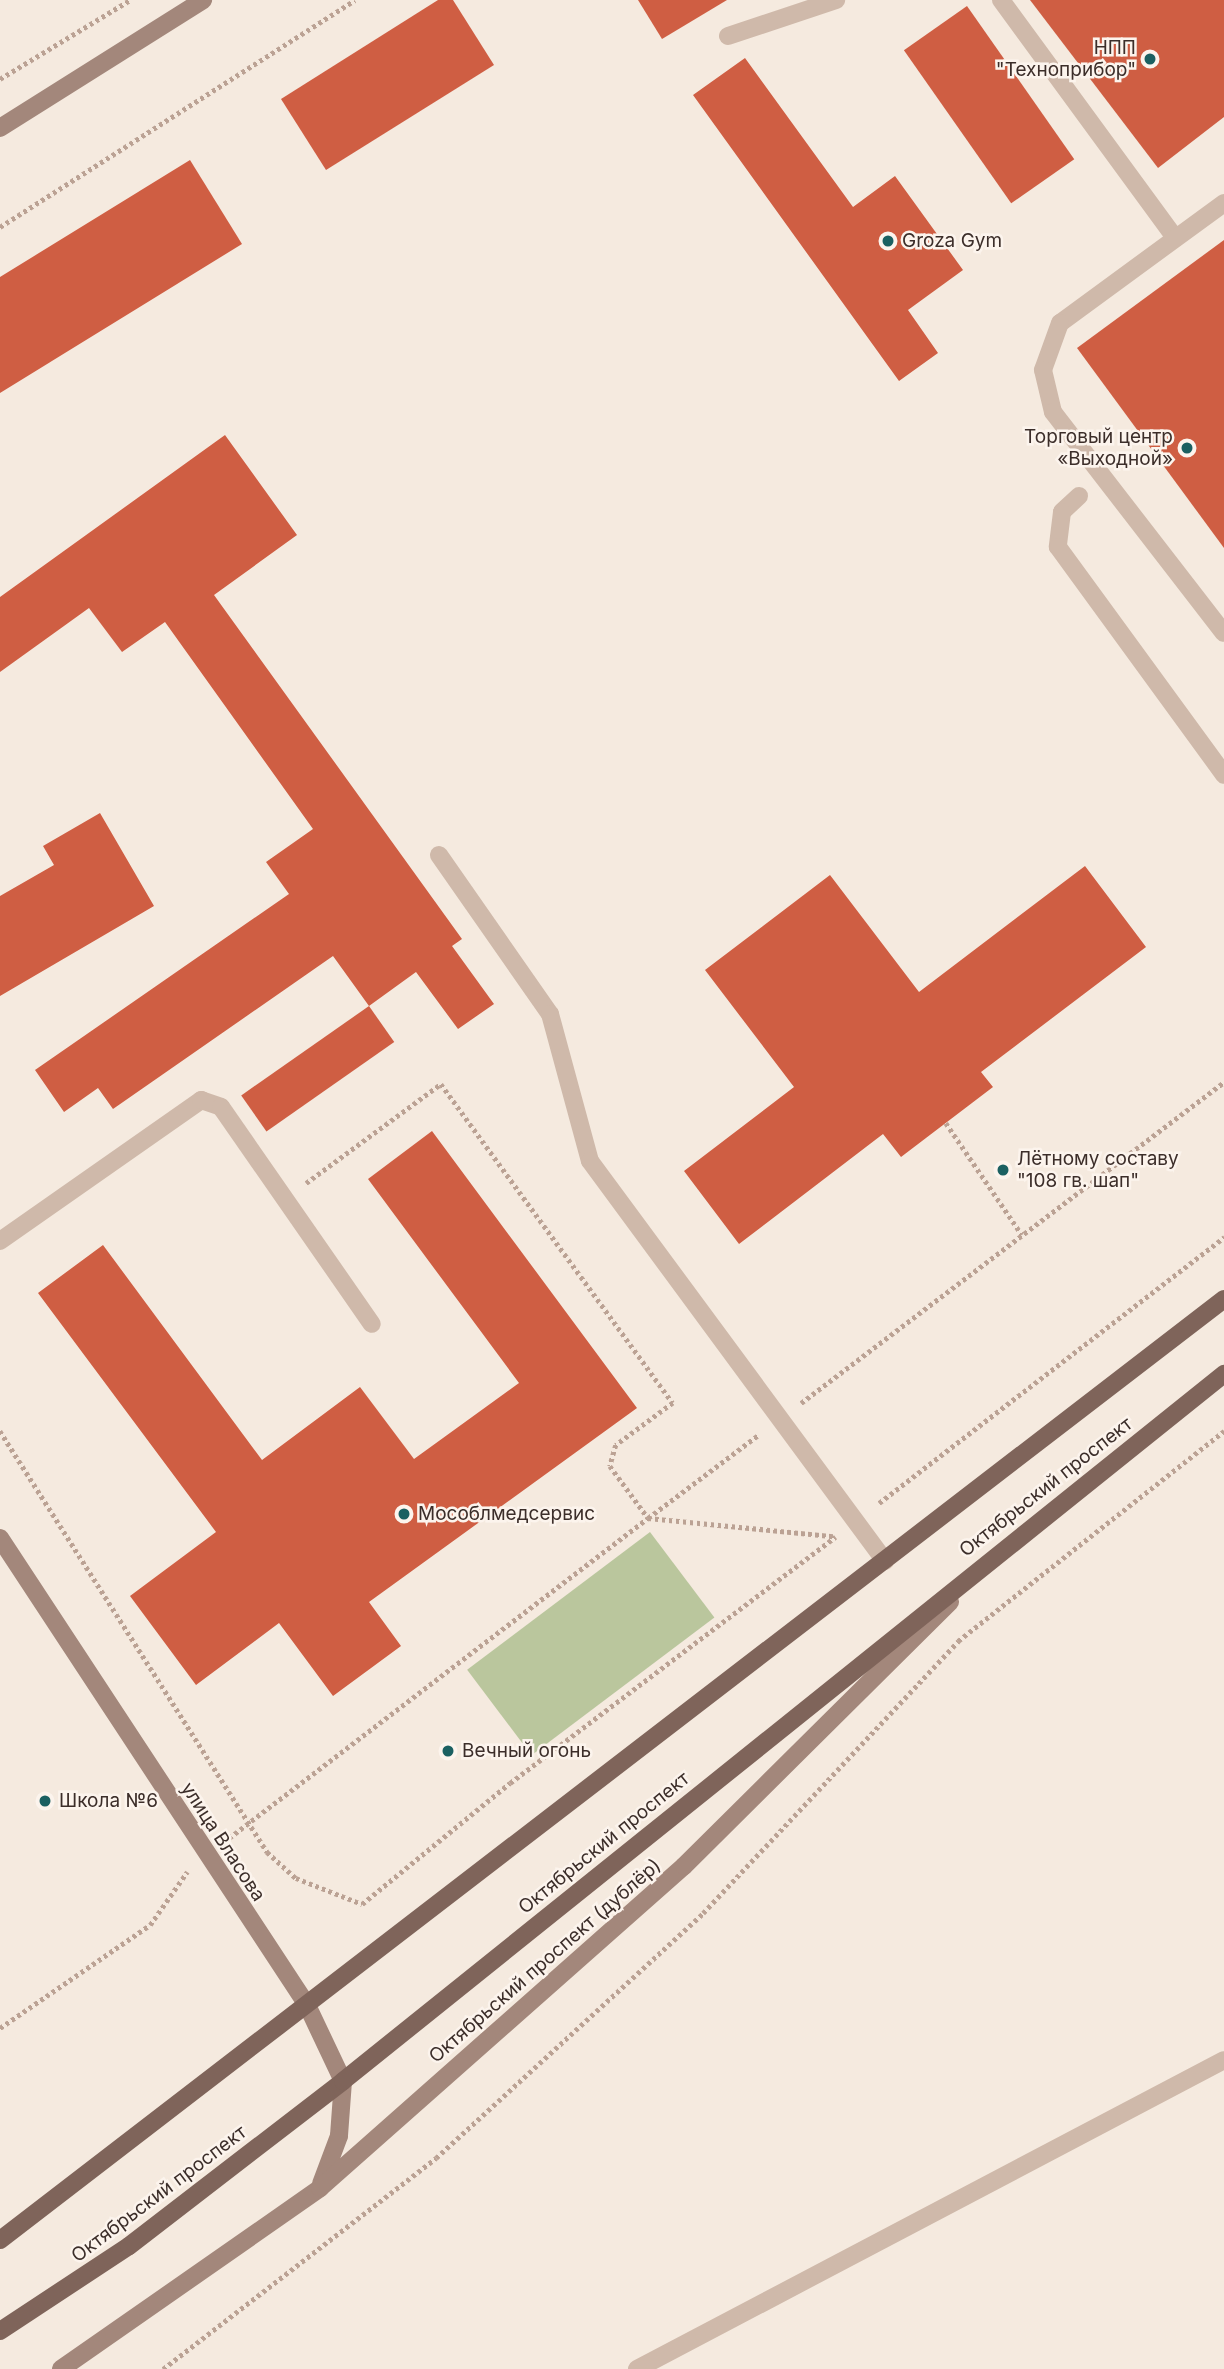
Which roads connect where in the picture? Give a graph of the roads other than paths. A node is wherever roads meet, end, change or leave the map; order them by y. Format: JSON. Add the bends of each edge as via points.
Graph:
{"nodes":[{"id":1,"x":203,"y":0,"type":"edge"},
{"id":2,"x":836,"y":0,"type":"edge"},
{"id":3,"x":1001,"y":0,"type":"edge"},
{"id":4,"x":728,"y":36,"type":"dead end"},
{"id":5,"x":0,"y":128,"type":"edge"},
{"id":6,"x":1224,"y":203,"type":"edge"},
{"id":7,"x":1175,"y":238,"type":"junction"},
{"id":8,"x":1079,"y":496,"type":"dead end"},
{"id":9,"x":1224,"y":633,"type":"edge"},
{"id":10,"x":1224,"y":775,"type":"edge"},
{"id":11,"x":439,"y":855,"type":"dead end"},
{"id":12,"x":0,"y":1241,"type":"edge"},
{"id":13,"x":1224,"y":1299,"type":"edge"},
{"id":14,"x":372,"y":1324,"type":"dead end"},
{"id":15,"x":1224,"y":1374,"type":"edge"},
{"id":16,"x":1016,"y":1536,"type":"junction"},
{"id":17,"x":0,"y":1538,"type":"edge"},
{"id":18,"x":885,"y":1561,"type":"junction"},
{"id":19,"x":307,"y":2005,"type":"junction"},
{"id":20,"x":1224,"y":2060,"type":"edge"},
{"id":21,"x":343,"y":2081,"type":"junction"},
{"id":22,"x":320,"y":2188,"type":"junction"},
{"id":23,"x":0,"y":2240,"type":"edge"},
{"id":24,"x":0,"y":2331,"type":"edge"},
{"id":25,"x":61,"y":2369,"type":"edge"},
{"id":26,"x":638,"y":2369,"type":"edge"}],
"edges":[{"from":1,"to":5,"type":"main road"},
{"from":2,"to":4,"type":"lane"},
{"from":3,"to":7,"type":"lane"},
{"from":6,"to":7,"type":"lane"},
{"from":7,"to":9,"type":"lane","via":[[1060,323],[1044,370],[1053,412]]},
{"from":8,"to":10,"type":"lane","via":[[1062,512],[1058,547]]},
{"from":11,"to":18,"type":"lane","via":[[550,1014],[590,1161]]},
{"from":12,"to":14,"type":"lane","via":[[201,1100],[221,1107]]},
{"from":13,"to":18,"type":"main road","name":"Октябрьский проспект"},
{"from":15,"to":16,"type":"main road","name":"Октябрьский проспект"},
{"from":16,"to":21,"type":"main road","name":"Октябрьский проспект"},
{"from":16,"to":22,"type":"main road","name":"Октябрьский проспект (дублёр)","via":[[684,1866]]},
{"from":17,"to":19,"type":"main road","name":"улица Власова"},
{"from":18,"to":19,"type":"main road","name":"Октябрьский проспект"},
{"from":19,"to":21,"type":"main road","name":"улица Власова"},
{"from":19,"to":23,"type":"main road","name":"Октябрьский проспект"},
{"from":20,"to":26,"type":"lane"},
{"from":21,"to":22,"type":"main road","name":"улица Власова","via":[[339,2136]]},
{"from":21,"to":24,"type":"main road","name":"Октябрьский проспект","via":[[129,2246]]},
{"from":22,"to":25,"type":"main road","name":"Октябрьский проспект (дублёр)"}]}
